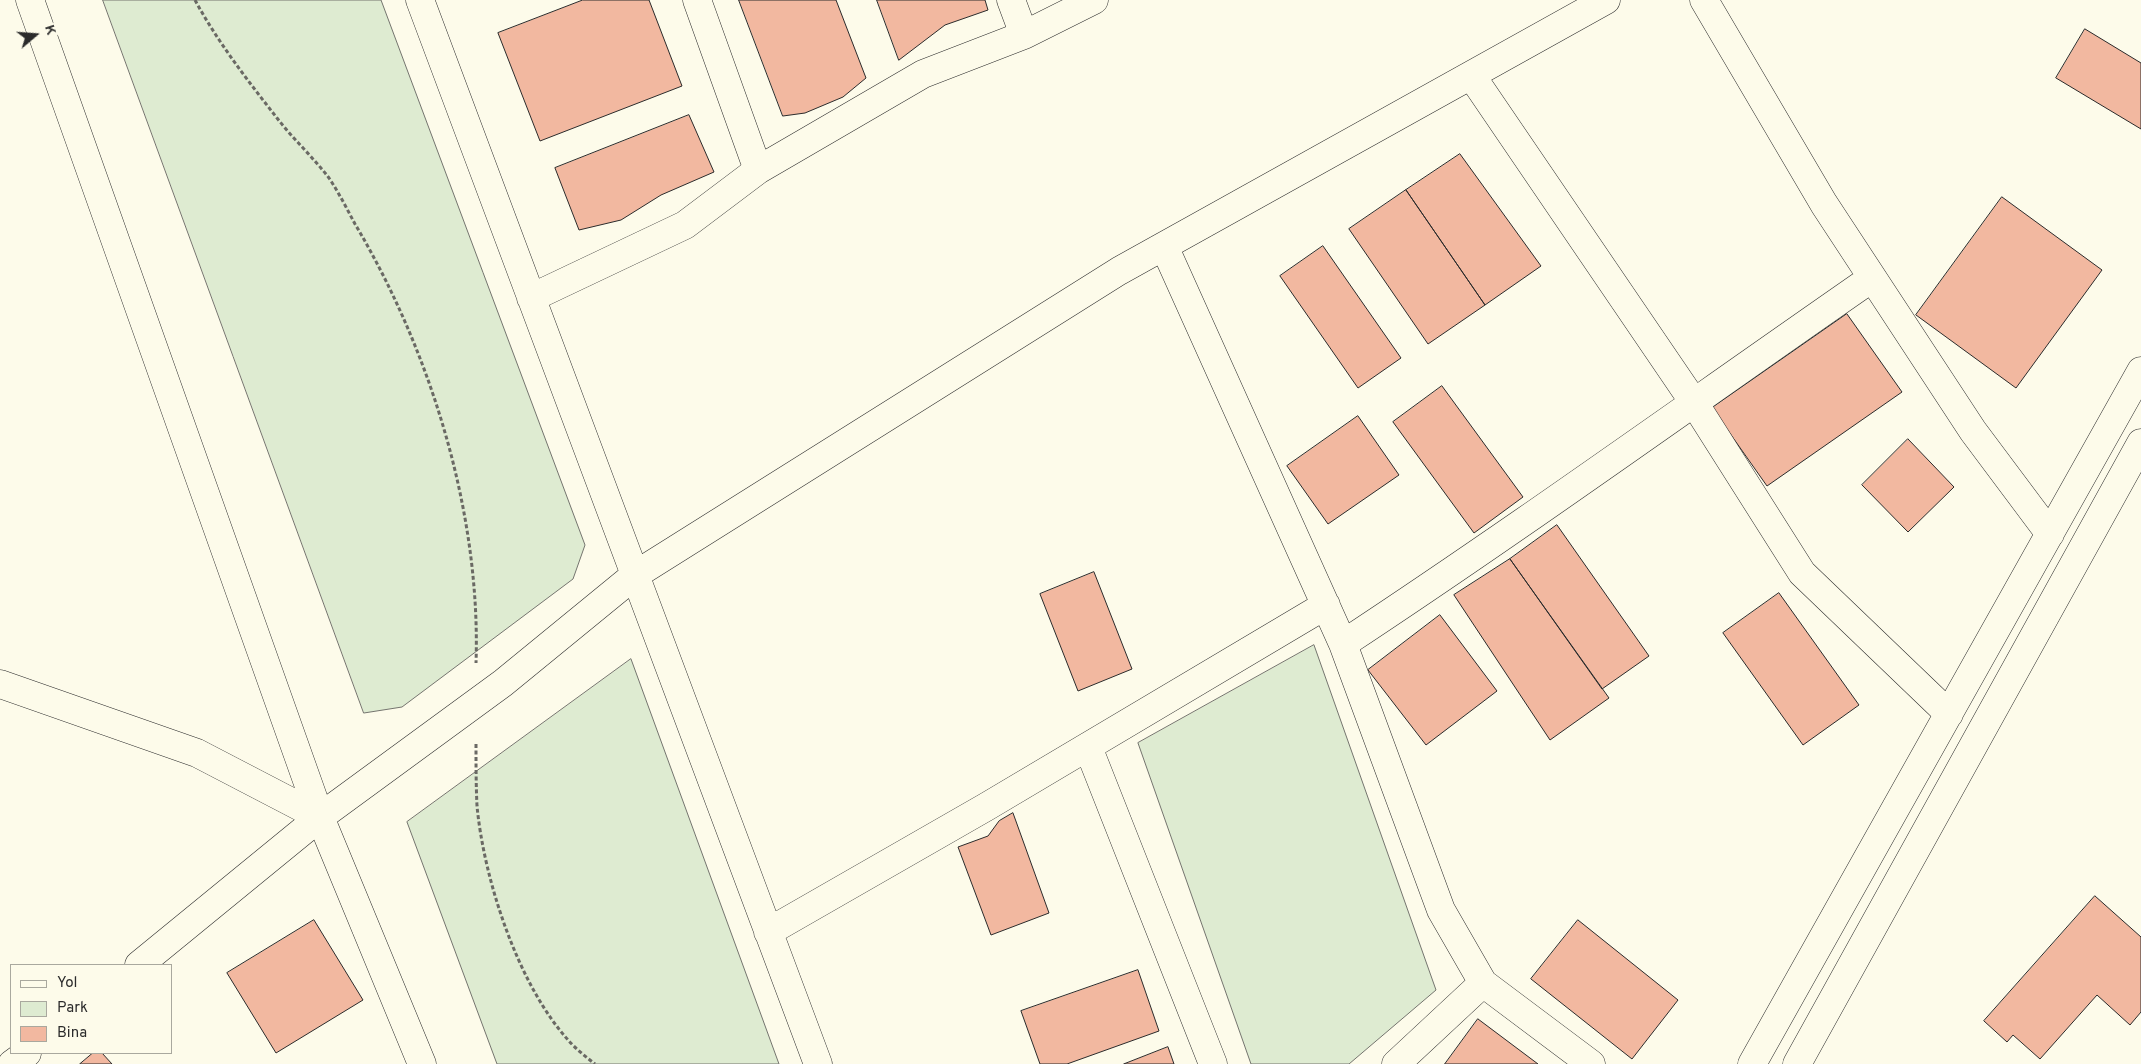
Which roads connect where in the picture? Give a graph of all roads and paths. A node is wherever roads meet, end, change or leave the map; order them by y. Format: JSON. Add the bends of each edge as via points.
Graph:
{"nodes":[{"id":1,"x":30,"y":0,"type":"edge"},
{"id":2,"x":195,"y":0,"type":"edge"},
{"id":3,"x":420,"y":0,"type":"edge"},
{"id":4,"x":697,"y":0,"type":"edge"},
{"id":5,"x":1011,"y":0,"type":"edge"},
{"id":6,"x":1094,"y":0,"type":"edge"},
{"id":7,"x":1606,"y":0,"type":"edge"},
{"id":8,"x":1704,"y":0,"type":"edge"},
{"id":9,"x":1024,"y":36,"type":"junction"},
{"id":10,"x":1471,"y":76,"type":"junction"},
{"id":11,"x":758,"y":170,"type":"junction"},
{"id":12,"x":1164,"y":246,"type":"junction"},
{"id":13,"x":1872,"y":278,"type":"junction"},
{"id":14,"x":531,"y":298,"type":"junction"},
{"id":15,"x":2141,"y":371,"type":"edge"},
{"id":16,"x":1693,"y":401,"type":"junction"},
{"id":17,"x":2141,"y":443,"type":"edge"},
{"id":18,"x":2050,"y":534,"type":"junction"},
{"id":19,"x":635,"y":575,"type":"junction"},
{"id":20,"x":1326,"y":605,"type":"junction"},
{"id":21,"x":1343,"y":644,"type":"junction"},
{"id":22,"x":0,"y":684,"type":"edge"},
{"id":23,"x":474,"y":704,"type":"junction"},
{"id":24,"x":1949,"y":714,"type":"junction"},
{"id":25,"x":1088,"y":747,"type":"junction"},
{"id":26,"x":320,"y":817,"type":"junction"},
{"id":27,"x":768,"y":932,"type":"junction"},
{"id":28,"x":140,"y":964,"type":"edge"},
{"id":29,"x":1484,"y":983,"type":"junction"},
{"id":30,"x":26,"y":1054,"type":"edge"},
{"id":31,"x":12,"y":1064,"type":"edge"},
{"id":32,"x":422,"y":1064,"type":"edge"},
{"id":33,"x":595,"y":1064,"type":"edge"},
{"id":34,"x":818,"y":1064,"type":"edge"},
{"id":35,"x":1213,"y":1064,"type":"edge"},
{"id":36,"x":1396,"y":1064,"type":"edge"},
{"id":37,"x":1591,"y":1064,"type":"edge"},
{"id":38,"x":1752,"y":1064,"type":"edge"},
{"id":39,"x":1797,"y":1064,"type":"edge"}],
"edges":[{"from":1,"to":26,"type":"street"},
{"from":2,"to":23,"type":"path","via":[[207,22],[277,118],[328,178],[383,270],[416,348],[451,455],[465,517],[477,620]]},
{"from":3,"to":14,"type":"street"},
{"from":4,"to":11,"type":"street"},
{"from":5,"to":9,"type":"street"},
{"from":6,"to":9,"type":"street"},
{"from":7,"to":10,"type":"street"},
{"from":8,"to":13,"type":"street","via":[[1824,204]]},
{"from":9,"to":11,"type":"street","via":[[923,74]]},
{"from":10,"to":12,"type":"street"},
{"from":10,"to":16,"type":"street"},
{"from":11,"to":14,"type":"street","via":[[685,225]]},
{"from":12,"to":19,"type":"street","via":[[1119,271]]},
{"from":12,"to":20,"type":"street"},
{"from":13,"to":16,"type":"street"},
{"from":13,"to":18,"type":"street","via":[[1972,431]]},
{"from":14,"to":19,"type":"street"},
{"from":15,"to":18,"type":"street"},
{"from":16,"to":21,"type":"street","via":[[1456,570]]},
{"from":16,"to":24,"type":"street","via":[[1802,573]]},
{"from":17,"to":39,"type":"street"},
{"from":18,"to":24,"type":"street"},
{"from":19,"to":23,"type":"street"},
{"from":19,"to":27,"type":"street"},
{"from":20,"to":21,"type":"street"},
{"from":20,"to":25,"type":"street"},
{"from":21,"to":29,"type":"street","via":[[1441,910]]},
{"from":22,"to":26,"type":"street","via":[[197,753]]},
{"from":23,"to":26,"type":"street"},
{"from":23,"to":33,"type":"path","via":[[477,806],[489,875],[509,937],[536,995],[569,1041]]},
{"from":24,"to":38,"type":"street"},
{"from":25,"to":27,"type":"street"},
{"from":25,"to":35,"type":"street"},
{"from":26,"to":28,"type":"street"},
{"from":26,"to":32,"type":"street"},
{"from":27,"to":34,"type":"street"},
{"from":29,"to":36,"type":"street"},
{"from":29,"to":37,"type":"street"},
{"from":30,"to":31,"type":"street"}]}
